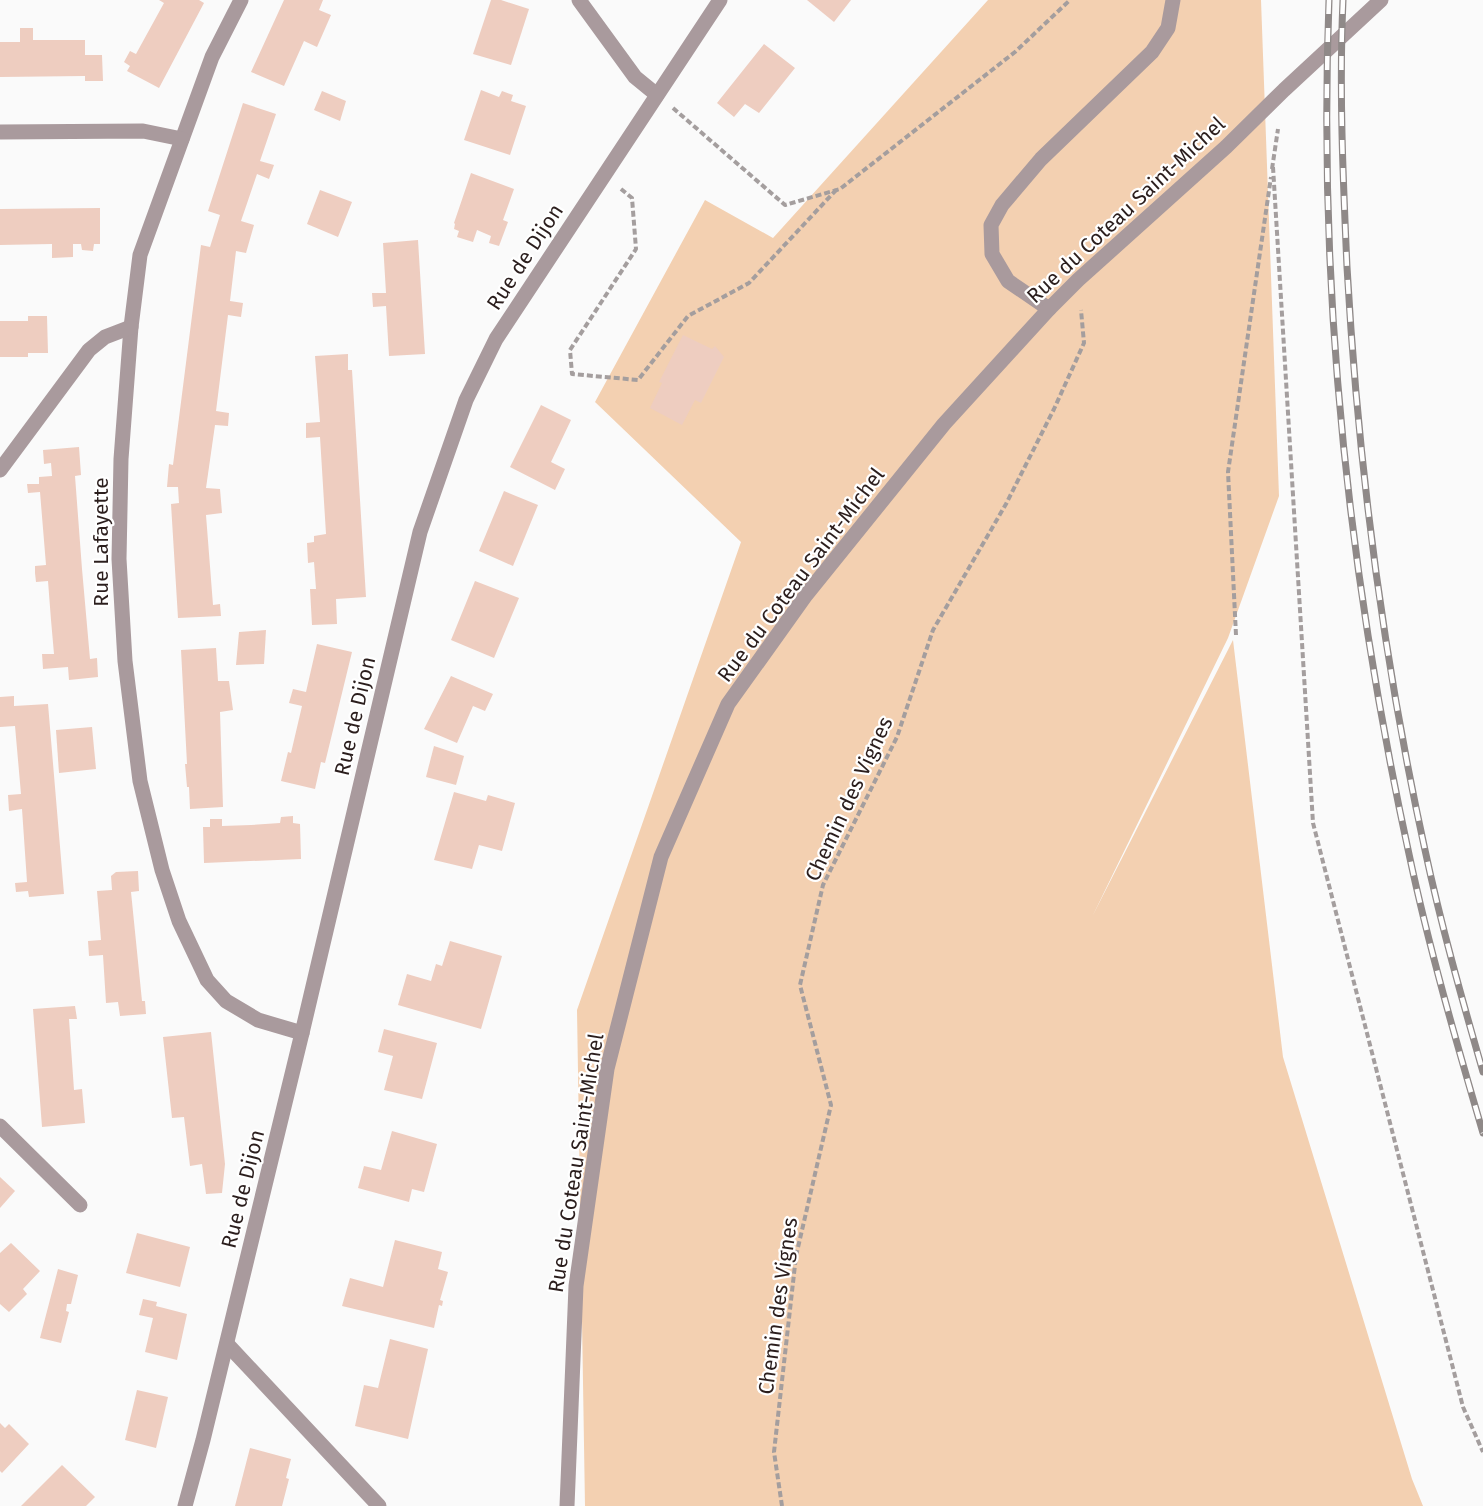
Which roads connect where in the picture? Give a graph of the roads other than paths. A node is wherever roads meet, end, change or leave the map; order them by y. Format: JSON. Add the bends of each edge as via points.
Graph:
{"nodes":[{"id":1,"x":241,"y":0,"type":"edge"},
{"id":2,"x":579,"y":0,"type":"edge"},
{"id":3,"x":720,"y":0,"type":"edge"},
{"id":4,"x":1173,"y":0,"type":"edge"},
{"id":5,"x":1376,"y":4,"type":"edge"},
{"id":6,"x":657,"y":94,"type":"junction"},
{"id":7,"x":0,"y":132,"type":"edge"},
{"id":8,"x":182,"y":139,"type":"junction"},
{"id":9,"x":1049,"y":309,"type":"junction"},
{"id":10,"x":131,"y":327,"type":"junction"},
{"id":11,"x":0,"y":470,"type":"edge"},
{"id":12,"x":302,"y":1033,"type":"junction"},
{"id":13,"x":0,"y":1126,"type":"edge"},
{"id":14,"x":80,"y":1204,"type":"dead end"},
{"id":15,"x":227,"y":1344,"type":"junction"},
{"id":16,"x":185,"y":1506,"type":"edge"},
{"id":17,"x":379,"y":1506,"type":"edge"},
{"id":18,"x":567,"y":1506,"type":"edge"}],
"edges":[{"from":1,"to":8,"type":"street","name":"Rue Lafayette","via":[[212,57]]},
{"from":2,"to":6,"type":"street","via":[[635,77]]},
{"from":3,"to":6,"type":"street","name":"Rue de Dijon"},
{"from":4,"to":9,"type":"street","via":[[1168,28],[1152,52],[1041,159],[1002,205],[991,225],[992,254],[1008,281]]},
{"from":5,"to":9,"type":"street","name":"Rue du Coteau Saint-Michel"},
{"from":6,"to":12,"type":"street","name":"Rue de Dijon","via":[[496,339],[466,399],[420,532]]},
{"from":7,"to":8,"type":"street","via":[[143,131]]},
{"from":8,"to":10,"type":"street","name":"Rue Lafayette","via":[[140,255]]},
{"from":9,"to":18,"type":"street","name":"Rue du Coteau Saint-Michel","via":[[944,424],[806,595],[728,704],[661,857],[607,1069],[576,1286]]},
{"from":10,"to":11,"type":"street","via":[[105,336],[89,350]]},
{"from":10,"to":12,"type":"street","name":"Rue Lafayette","via":[[118,558],[125,661],[140,781],[179,921],[207,980],[226,1001],[258,1020]]},
{"from":12,"to":15,"type":"street","name":"Rue de Dijon"},
{"from":13,"to":14,"type":"street"},
{"from":15,"to":16,"type":"street","name":"Rue de Dijon"},
{"from":15,"to":17,"type":"street"}]}
